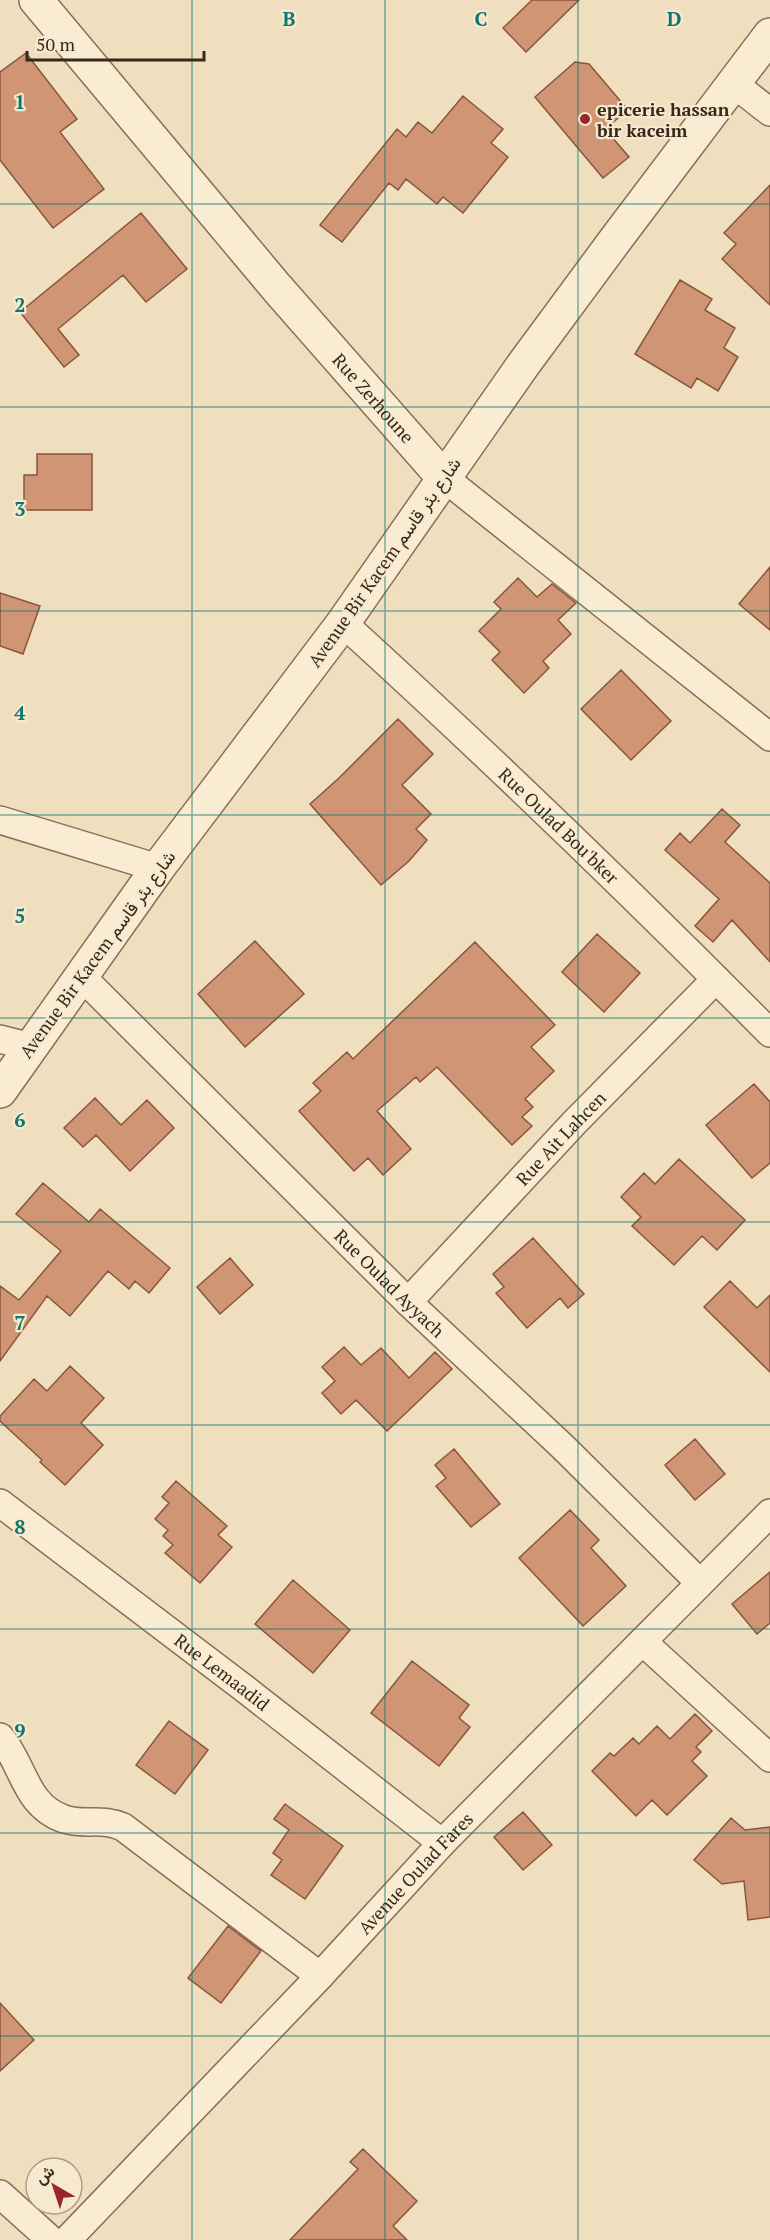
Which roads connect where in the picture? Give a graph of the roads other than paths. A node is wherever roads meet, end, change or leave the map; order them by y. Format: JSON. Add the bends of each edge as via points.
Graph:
{"nodes":[{"id":1,"x":36,"y":0,"type":"edge"},
{"id":2,"x":770,"y":35,"type":"edge"},
{"id":3,"x":734,"y":84,"type":"junction"},
{"id":4,"x":770,"y":112,"type":"edge"},
{"id":5,"x":443,"y":477,"type":"junction"},
{"id":6,"x":344,"y":623,"type":"junction"},
{"id":7,"x":770,"y":737,"type":"edge"},
{"id":8,"x":0,"y":820,"type":"edge"},
{"id":9,"x":158,"y":868,"type":"junction"},
{"id":10,"x":82,"y":977,"type":"junction"},
{"id":11,"x":716,"y":979,"type":"junction"},
{"id":12,"x":770,"y":1033,"type":"edge"},
{"id":13,"x":15,"y":1043,"type":"edge"},
{"id":14,"x":0,"y":1090,"type":"edge"},
{"id":15,"x":408,"y":1302,"type":"junction"},
{"id":16,"x":0,"y":1503,"type":"edge"},
{"id":17,"x":770,"y":1514,"type":"edge"},
{"id":18,"x":700,"y":1583,"type":"junction"},
{"id":19,"x":644,"y":1642,"type":"junction"},
{"id":20,"x":0,"y":1737,"type":"edge"},
{"id":21,"x":770,"y":1758,"type":"edge"},
{"id":22,"x":442,"y":1843,"type":"junction"},
{"id":23,"x":320,"y":1976,"type":"junction"},
{"id":24,"x":0,"y":2194,"type":"edge"},
{"id":25,"x":51,"y":2240,"type":"edge"},
{"id":26,"x":67,"y":2240,"type":"edge"}],
"edges":[{"from":1,"to":5,"type":"street","name":"Rue Zerhoune"},
{"from":2,"to":3,"type":"street","name":"Avenue Bir Kacem شارع بئر قاسم"},
{"from":3,"to":4,"type":"street"},
{"from":3,"to":5,"type":"street","name":"Avenue Bir Kacem شارع بئر قاسم"},
{"from":5,"to":6,"type":"street","name":"Avenue Bir Kacem شارع بئر قاسم"},
{"from":5,"to":7,"type":"street","name":"Rue Zerhoune"},
{"from":6,"to":9,"type":"street","name":"Avenue Bir Kacem شارع بئر قاسم"},
{"from":6,"to":11,"type":"street","name":"Rue Oulad Bou'bker","via":[[478,746]]},
{"from":8,"to":9,"type":"street"},
{"from":9,"to":10,"type":"street","name":"Avenue Bir Kacem شارع بئر قاسم"},
{"from":10,"to":13,"type":"street","name":"Avenue Bir Kacem شارع بئر قاسم"},
{"from":10,"to":15,"type":"street","name":"Rue Oulad Ayyach"},
{"from":11,"to":12,"type":"street","name":"Rue Oulad Bou'bker"},
{"from":11,"to":15,"type":"street","name":"Rue Ait Lahcen"},
{"from":13,"to":14,"type":"street","name":"Avenue Bir Kacem شارع بئر قاسم"},
{"from":15,"to":18,"type":"street","name":"Rue Oulad Ayyach"},
{"from":16,"to":22,"type":"street","name":"Rue Lemaadid"},
{"from":17,"to":18,"type":"street","name":"Avenue Oulad Fares"},
{"from":18,"to":19,"type":"street","name":"Avenue Oulad Fares"},
{"from":19,"to":21,"type":"street"},
{"from":19,"to":22,"type":"street","name":"Avenue Oulad Fares"},
{"from":20,"to":23,"type":"street","via":[[27,1787],[51,1812],[69,1820],[101,1820],[123,1827]]},
{"from":22,"to":23,"type":"street","name":"Avenue Oulad Fares"},
{"from":23,"to":26,"type":"street","name":"Avenue Oulad Fares"},
{"from":24,"to":25,"type":"street"}]}
